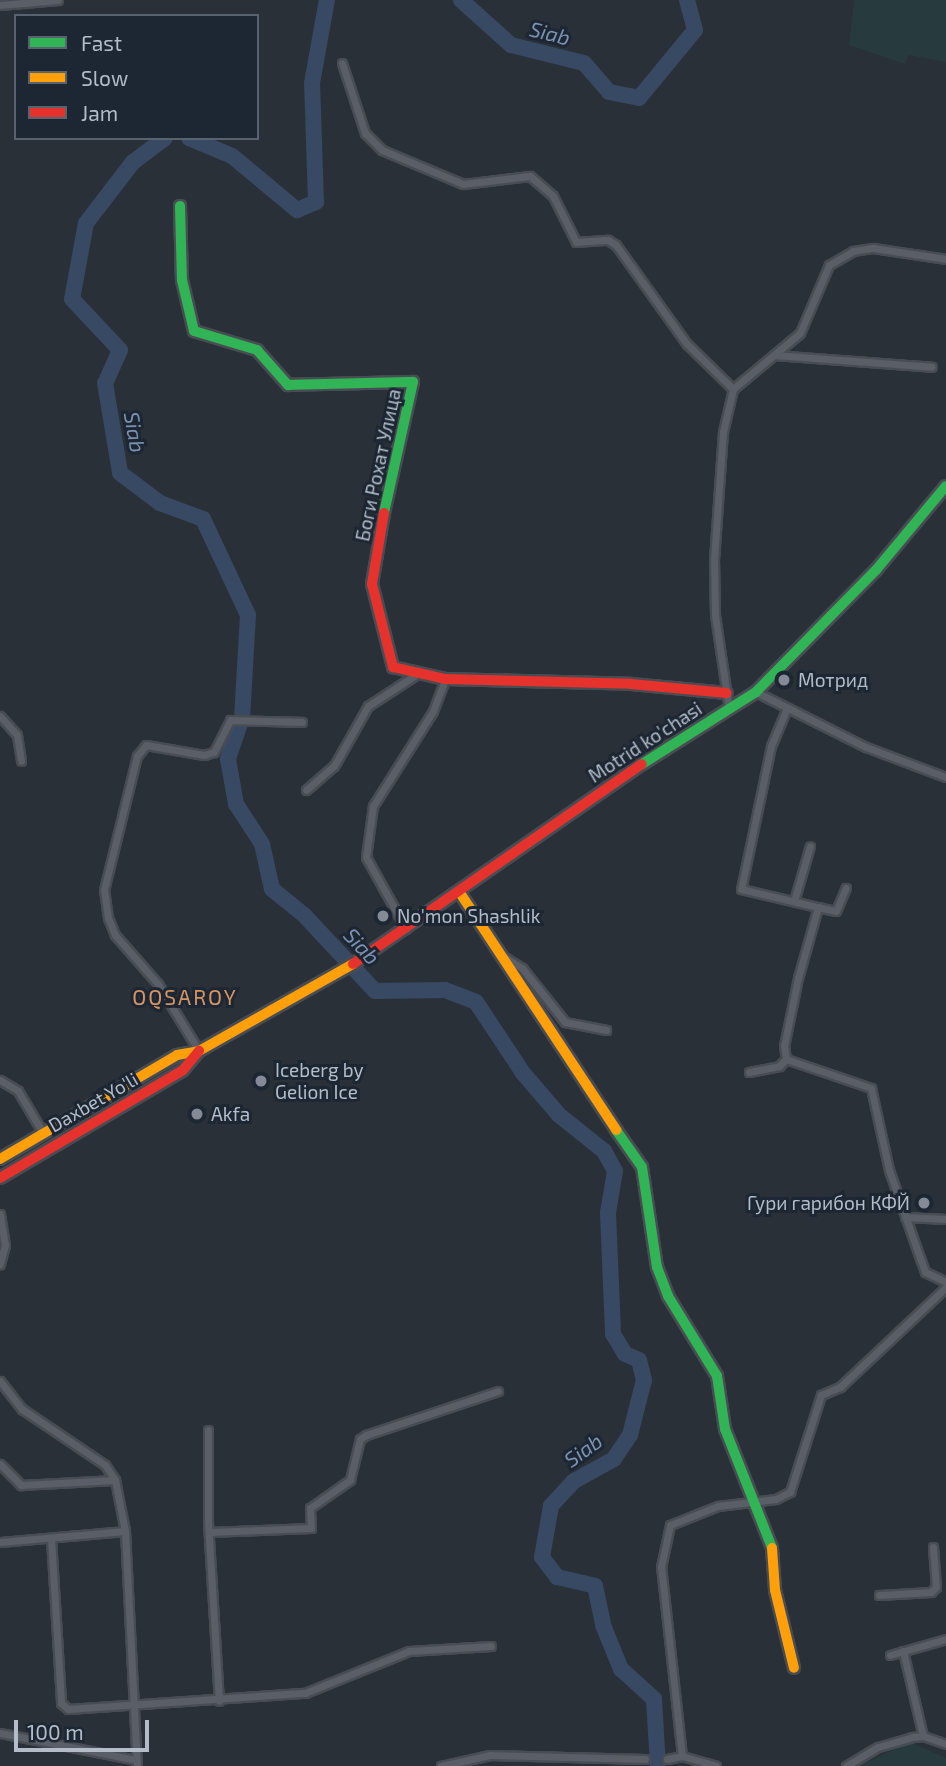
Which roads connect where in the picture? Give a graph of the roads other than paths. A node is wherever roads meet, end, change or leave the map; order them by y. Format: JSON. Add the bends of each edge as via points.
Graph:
{"nodes":[{"id":1,"x":58,"y":0,"type":"edge"},
{"id":2,"x":0,"y":5,"type":"edge"},
{"id":3,"x":342,"y":63,"type":"dead end"},
{"id":4,"x":180,"y":206,"type":"dead end"},
{"id":5,"x":946,"y":259,"type":"edge"},
{"id":6,"x":774,"y":355,"type":"junction"},
{"id":7,"x":932,"y":368,"type":"dead end"},
{"id":8,"x":733,"y":390,"type":"junction"},
{"id":9,"x":946,"y":486,"type":"edge"},
{"id":10,"x":416,"y":674,"type":"junction"},
{"id":11,"x":445,"y":679,"type":"junction"},
{"id":12,"x":756,"y":692,"type":"junction"},
{"id":13,"x":727,"y":693,"type":"junction"},
{"id":14,"x":786,"y":708,"type":"junction"},
{"id":15,"x":729,"y":709,"type":"junction"},
{"id":16,"x":0,"y":716,"type":"edge"},
{"id":17,"x":302,"y":722,"type":"dead end"},
{"id":18,"x":21,"y":761,"type":"dead end"},
{"id":19,"x":946,"y":777,"type":"edge"},
{"id":20,"x":306,"y":790,"type":"dead end"},
{"id":21,"x":810,"y":846,"type":"dead end"},
{"id":22,"x":846,"y":888,"type":"dead end"},
{"id":23,"x":460,"y":893,"type":"junction"},
{"id":24,"x":794,"y":901,"type":"junction"},
{"id":25,"x":818,"y":907,"type":"junction"},
{"id":26,"x":406,"y":929,"type":"junction"},
{"id":27,"x":497,"y":953,"type":"junction"},
{"id":28,"x":325,"y":982,"type":"joint"},
{"id":29,"x":606,"y":1030,"type":"dead end"},
{"id":30,"x":199,"y":1051,"type":"junction"},
{"id":31,"x":786,"y":1059,"type":"junction"},
{"id":32,"x":749,"y":1072,"type":"dead end"},
{"id":33,"x":0,"y":1080,"type":"edge"},
{"id":34,"x":43,"y":1133,"type":"junction"},
{"id":35,"x":0,"y":1159,"type":"edge"},
{"id":36,"x":0,"y":1178,"type":"edge"},
{"id":37,"x":946,"y":1208,"type":"edge"},
{"id":38,"x":0,"y":1214,"type":"edge"},
{"id":39,"x":905,"y":1217,"type":"junction"},
{"id":40,"x":945,"y":1218,"type":"edge"},
{"id":41,"x":0,"y":1264,"type":"edge"},
{"id":42,"x":946,"y":1284,"type":"edge"},
{"id":43,"x":0,"y":1381,"type":"edge"},
{"id":44,"x":498,"y":1391,"type":"dead end"},
{"id":45,"x":208,"y":1430,"type":"dead end"},
{"id":46,"x":0,"y":1464,"type":"edge"},
{"id":47,"x":115,"y":1480,"type":"junction"},
{"id":48,"x":754,"y":1499,"type":"junction"},
{"id":49,"x":125,"y":1531,"type":"junction"},
{"id":50,"x":209,"y":1532,"type":"junction"},
{"id":51,"x":51,"y":1538,"type":"junction"},
{"id":52,"x":0,"y":1542,"type":"edge"},
{"id":53,"x":933,"y":1547,"type":"dead end"},
{"id":54,"x":879,"y":1595,"type":"dead end"},
{"id":55,"x":946,"y":1639,"type":"edge"},
{"id":56,"x":491,"y":1646,"type":"dead end"},
{"id":57,"x":903,"y":1651,"type":"junction"},
{"id":58,"x":890,"y":1655,"type":"dead end"},
{"id":59,"x":794,"y":1668,"type":"dead end"},
{"id":60,"x":219,"y":1700,"type":"junction"},
{"id":61,"x":135,"y":1707,"type":"junction"},
{"id":62,"x":0,"y":1733,"type":"edge"},
{"id":63,"x":923,"y":1736,"type":"junction"},
{"id":64,"x":946,"y":1744,"type":"edge"},
{"id":65,"x":682,"y":1756,"type":"junction"},
{"id":66,"x":645,"y":1759,"type":"dead end"},
{"id":67,"x":667,"y":1759,"type":"dead end"},
{"id":68,"x":477,"y":1762,"type":"edge"},
{"id":69,"x":136,"y":1763,"type":"edge"},
{"id":70,"x":441,"y":1766,"type":"edge"},
{"id":71,"x":716,"y":1766,"type":"edge"},
{"id":72,"x":846,"y":1766,"type":"edge"}],
"edges":[{"from":1,"to":2,"type":"street"},
{"from":3,"to":8,"type":"street","via":[[352,105],[365,133],[382,150],[463,184],[530,176],[553,196],[578,244],[608,240],[616,245],[687,344]]},
{"from":4,"to":10,"type":"street","name":"Боги Рохат Улица","via":[[182,280],[194,331],[257,349],[288,385],[413,382],[401,444],[392,460],[372,584],[393,667]]},
{"from":5,"to":6,"type":"street","via":[[873,248],[853,251],[829,265],[800,333]]},
{"from":6,"to":7,"type":"street"},
{"from":6,"to":8,"type":"street"},
{"from":8,"to":13,"type":"street","via":[[723,432],[714,560],[715,615]]},
{"from":9,"to":12,"type":"street","name":"Motrid ko'chasi","via":[[876,570]]},
{"from":10,"to":11,"type":"street","name":"Боги Рохат Улица"},
{"from":10,"to":20,"type":"street","via":[[368,706],[334,766]]},
{"from":11,"to":13,"type":"street","name":"Боги Рохат Улица","via":[[631,684]]},
{"from":11,"to":26,"type":"street","via":[[433,711],[373,806],[366,857]]},
{"from":12,"to":14,"type":"street"},
{"from":12,"to":15,"type":"street","name":"Motrid ko'chasi"},
{"from":13,"to":15,"type":"street"},
{"from":14,"to":19,"type":"street","via":[[866,747]]},
{"from":14,"to":24,"type":"street","via":[[771,746],[741,888]]},
{"from":15,"to":23,"type":"street","name":"Motrid ko'chasi","via":[[629,772]]},
{"from":16,"to":18,"type":"street","via":[[17,735]]},
{"from":17,"to":30,"type":"street","via":[[230,720],[214,752],[204,755],[146,745],[140,749],[104,890],[115,935],[158,984]]},
{"from":21,"to":24,"type":"street"},
{"from":22,"to":25,"type":"street","via":[[836,911]]},
{"from":23,"to":26,"type":"street","name":"Motrid ko'chasi"},
{"from":23,"to":27,"type":"street"},
{"from":24,"to":25,"type":"street"},
{"from":25,"to":31,"type":"street","via":[[798,978],[784,1046]]},
{"from":26,"to":28,"type":"street","name":"Motrid ko'chasi"},
{"from":27,"to":29,"type":"street","via":[[522,968],[565,1022]]},
{"from":27,"to":48,"type":"street","via":[[642,1167],[657,1267],[668,1296],[704,1348],[717,1376],[725,1429]]},
{"from":28,"to":30,"type":"street","name":"Daxbet Yo'li"},
{"from":30,"to":34,"type":"street","name":"Daxbet Yo'li","via":[[177,1055]]},
{"from":30,"to":36,"type":"street","name":"Daxbet Yo'li","via":[[183,1070]]},
{"from":31,"to":32,"type":"street","via":[[779,1066]]},
{"from":31,"to":39,"type":"street","via":[[871,1088]]},
{"from":33,"to":34,"type":"street","via":[[18,1091]]},
{"from":34,"to":35,"type":"street","name":"Daxbet Yo'li"},
{"from":37,"to":40,"type":"street"},
{"from":38,"to":41,"type":"street","via":[[5,1245]]},
{"from":39,"to":40,"type":"street"},
{"from":39,"to":42,"type":"street","via":[[925,1272]]},
{"from":42,"to":48,"type":"street","via":[[840,1387],[821,1395],[790,1492],[776,1499]]},
{"from":43,"to":47,"type":"street","via":[[22,1409],[51,1433],[105,1465]]},
{"from":44,"to":50,"type":"street","via":[[360,1439],[350,1480],[310,1508],[311,1528]]},
{"from":45,"to":50,"type":"street"},
{"from":46,"to":47,"type":"street","via":[[21,1485]]},
{"from":47,"to":49,"type":"street"},
{"from":48,"to":59,"type":"street","via":[[776,1558],[775,1590]]},
{"from":48,"to":65,"type":"street","via":[[689,1514],[670,1525],[664,1542],[668,1650]]},
{"from":49,"to":51,"type":"street"},
{"from":49,"to":61,"type":"street"},
{"from":50,"to":60,"type":"street"},
{"from":51,"to":52,"type":"street"},
{"from":51,"to":61,"type":"street","via":[[61,1703],[72,1710]]},
{"from":53,"to":54,"type":"street","via":[[936,1587],[931,1592]]},
{"from":55,"to":57,"type":"street"},
{"from":56,"to":60,"type":"street","via":[[409,1651],[305,1693]]},
{"from":57,"to":58,"type":"street"},
{"from":57,"to":63,"type":"street"},
{"from":60,"to":61,"type":"street"},
{"from":61,"to":69,"type":"street"},
{"from":62,"to":69,"type":"street"},
{"from":63,"to":64,"type":"street"},
{"from":63,"to":72,"type":"street","via":[[878,1747]]},
{"from":65,"to":67,"type":"street"},
{"from":65,"to":71,"type":"street"},
{"from":66,"to":68,"type":"street"},
{"from":68,"to":70,"type":"street"}]}
